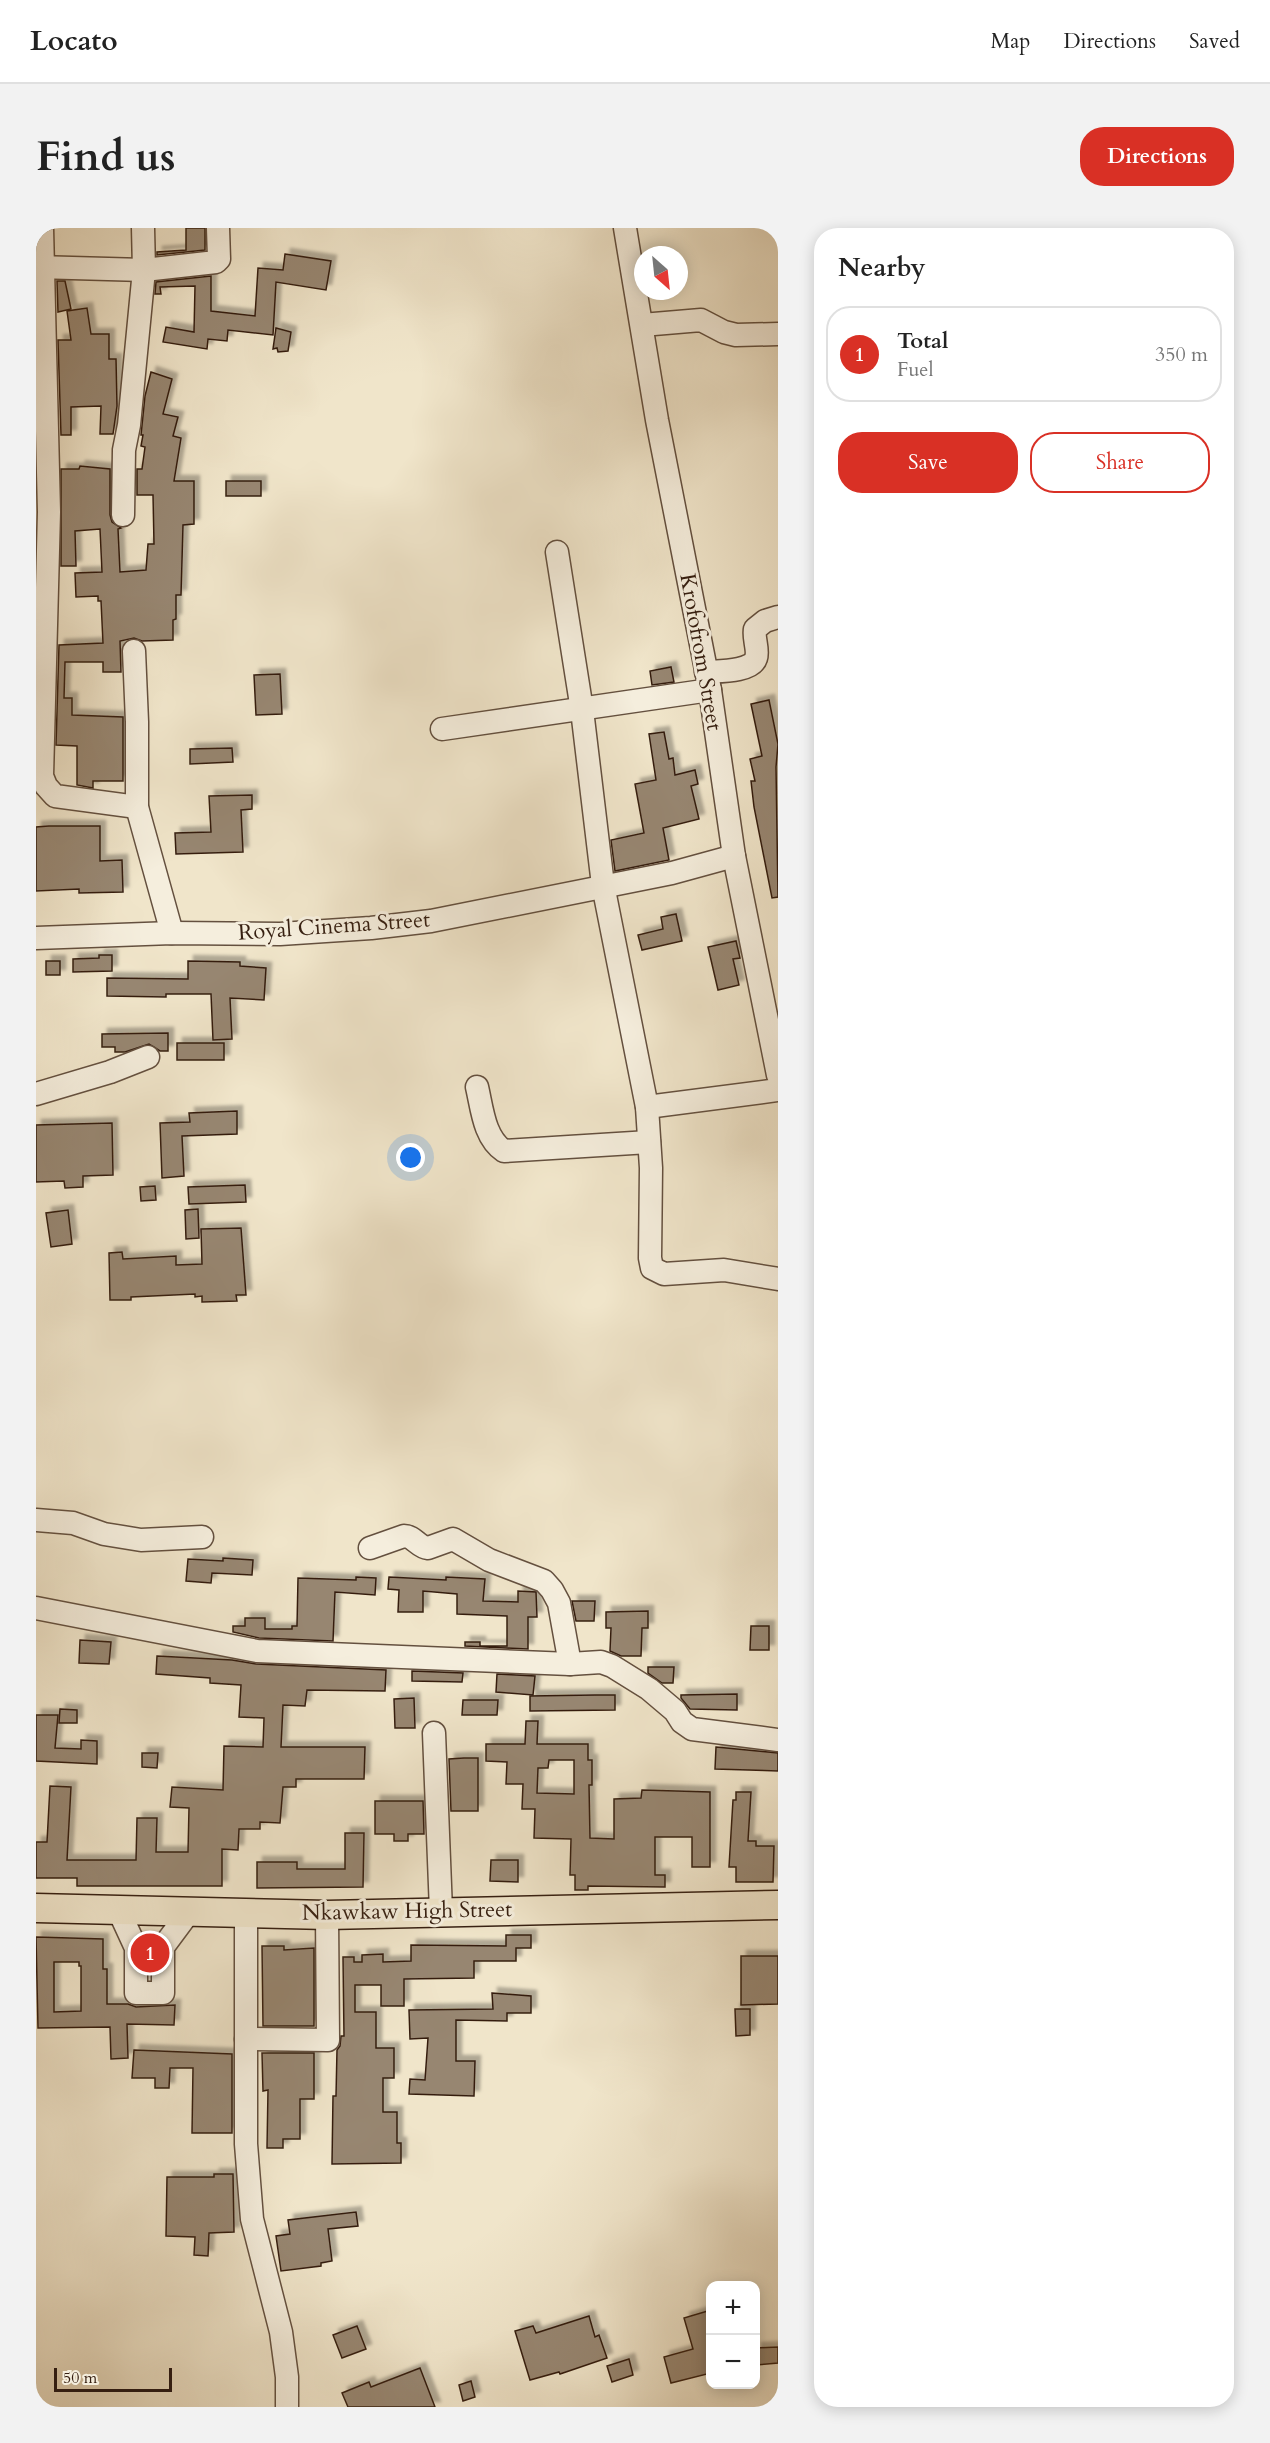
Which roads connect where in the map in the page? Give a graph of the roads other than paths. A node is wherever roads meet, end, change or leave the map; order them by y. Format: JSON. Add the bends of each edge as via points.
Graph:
{"nodes":[{"id":1,"x":42,"y":228,"type":"edge"},
{"id":2,"x":143,"y":228,"type":"edge"},
{"id":3,"x":218,"y":228,"type":"edge"},
{"id":4,"x":625,"y":228,"type":"edge"},
{"id":5,"x":40,"y":266,"type":"edge"},
{"id":6,"x":144,"y":270,"type":"junction"},
{"id":7,"x":642,"y":325,"type":"junction"},
{"id":8,"x":778,"y":334,"type":"edge"},
{"id":9,"x":42,"y":441,"type":"edge"},
{"id":10,"x":123,"y":514,"type":"dead end"},
{"id":11,"x":557,"y":552,"type":"dead end"},
{"id":12,"x":778,"y":617,"type":"edge"},
{"id":13,"x":134,"y":651,"type":"dead end"},
{"id":14,"x":708,"y":681,"type":"junction"},
{"id":15,"x":582,"y":710,"type":"junction"},
{"id":16,"x":442,"y":729,"type":"dead end"},
{"id":17,"x":137,"y":807,"type":"junction"},
{"id":18,"x":734,"y":856,"type":"junction"},
{"id":19,"x":603,"y":885,"type":"junction"},
{"id":20,"x":172,"y":933,"type":"junction"},
{"id":21,"x":36,"y":938,"type":"edge"},
{"id":22,"x":148,"y":1057,"type":"dead end"},
{"id":23,"x":778,"y":1075,"type":"edge"},
{"id":24,"x":477,"y":1087,"type":"dead end"},
{"id":25,"x":778,"y":1090,"type":"edge"},
{"id":26,"x":36,"y":1094,"type":"edge"},
{"id":27,"x":647,"y":1107,"type":"junction"},
{"id":28,"x":649,"y":1142,"type":"junction"},
{"id":29,"x":778,"y":1279,"type":"edge"},
{"id":30,"x":36,"y":1520,"type":"edge"},
{"id":31,"x":202,"y":1537,"type":"dead end"},
{"id":32,"x":370,"y":1548,"type":"dead end"},
{"id":33,"x":36,"y":1608,"type":"edge"},
{"id":34,"x":570,"y":1664,"type":"junction"},
{"id":35,"x":434,"y":1733,"type":"dead end"},
{"id":36,"x":778,"y":1740,"type":"edge"},
{"id":37,"x":778,"y":1905,"type":"edge"},
{"id":38,"x":36,"y":1908,"type":"edge"},
{"id":39,"x":118,"y":1910,"type":"junction"},
{"id":40,"x":441,"y":1911,"type":"junction"},
{"id":41,"x":189,"y":1912,"type":"junction"},
{"id":42,"x":246,"y":1912,"type":"junction"},
{"id":43,"x":327,"y":1915,"type":"junction"},
{"id":44,"x":163,"y":1947,"type":"junction"},
{"id":45,"x":136,"y":1948,"type":"junction"},
{"id":46,"x":246,"y":2039,"type":"junction"},
{"id":47,"x":287,"y":2407,"type":"edge"}],
"edges":[{"from":1,"to":5,"type":"street"},
{"from":2,"to":6,"type":"street"},
{"from":3,"to":6,"type":"street","via":[[216,262]]},
{"from":4,"to":7,"type":"street","name":"Krofofrom Street"},
{"from":5,"to":6,"type":"street"},
{"from":5,"to":9,"type":"street"},
{"from":6,"to":10,"type":"street","via":[[124,450]]},
{"from":7,"to":8,"type":"street","via":[[701,320],[735,335]]},
{"from":7,"to":14,"type":"street","name":"Krofofrom Street"},
{"from":9,"to":17,"type":"street","via":[[49,512],[42,776],[55,796]]},
{"from":11,"to":15,"type":"street"},
{"from":12,"to":14,"type":"street","via":[[755,629],[757,658],[752,664]]},
{"from":13,"to":17,"type":"street"},
{"from":14,"to":15,"type":"street"},
{"from":14,"to":18,"type":"street","name":"Krofofrom Street"},
{"from":15,"to":16,"type":"street"},
{"from":15,"to":19,"type":"street"},
{"from":17,"to":20,"type":"street"},
{"from":18,"to":19,"type":"street","name":"Royal Cinema Street","via":[[672,873]]},
{"from":18,"to":23,"type":"street","name":"Krofofrom Street"},
{"from":19,"to":20,"type":"street","name":"Royal Cinema Street","via":[[431,921],[371,928],[280,934]]},
{"from":19,"to":27,"type":"street"},
{"from":20,"to":21,"type":"street","name":"Royal Cinema Street"},
{"from":22,"to":26,"type":"street"},
{"from":24,"to":28,"type":"street","via":[[490,1136],[504,1151]]},
{"from":25,"to":27,"type":"street"},
{"from":27,"to":28,"type":"street"},
{"from":28,"to":29,"type":"street","via":[[652,1268],[664,1274],[724,1270]]},
{"from":30,"to":31,"type":"street","via":[[73,1523],[141,1540]]},
{"from":32,"to":34,"type":"street","via":[[404,1536],[428,1548],[453,1539],[489,1560],[544,1581],[559,1603]]},
{"from":33,"to":34,"type":"street","via":[[256,1651]]},
{"from":34,"to":36,"type":"street","via":[[601,1662],[612,1666],[649,1689],[692,1729]]},
{"from":35,"to":40,"type":"street"},
{"from":37,"to":40,"type":"main road","name":"Nkawkaw High Street"},
{"from":38,"to":39,"type":"main road","name":"Nkawkaw High Street"},
{"from":39,"to":41,"type":"main road","name":"Nkawkaw High Street"},
{"from":39,"to":45,"type":"street"},
{"from":40,"to":43,"type":"main road","name":"Nkawkaw High Street"},
{"from":41,"to":42,"type":"main road","name":"Nkawkaw High Street"},
{"from":41,"to":44,"type":"street"},
{"from":42,"to":43,"type":"main road","name":"Nkawkaw High Street"},
{"from":42,"to":46,"type":"street"},
{"from":43,"to":46,"type":"street","via":[[328,2040]]},
{"from":44,"to":45,"type":"street"},
{"from":44,"to":45,"type":"street","via":[[163,1993],[136,1992]]},
{"from":46,"to":47,"type":"street","via":[[246,2144],[252,2219],[281,2332]]}]}
